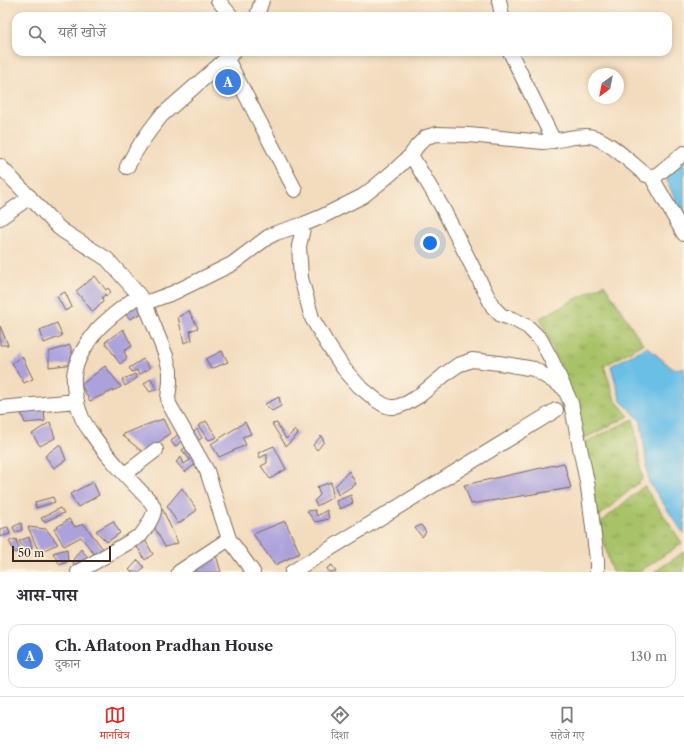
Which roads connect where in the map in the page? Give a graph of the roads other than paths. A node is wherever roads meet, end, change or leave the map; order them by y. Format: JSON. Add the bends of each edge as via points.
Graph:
{"nodes":[{"id":1,"x":218,"y":0,"type":"edge"},
{"id":2,"x":262,"y":0,"type":"edge"},
{"id":3,"x":499,"y":0,"type":"edge"},
{"id":4,"x":228,"y":12,"type":"edge"},
{"id":5,"x":258,"y":12,"type":"edge"},
{"id":6,"x":501,"y":12,"type":"edge"},
{"id":7,"x":230,"y":56,"type":"edge"},
{"id":8,"x":231,"y":56,"type":"edge"},
{"id":9,"x":512,"y":56,"type":"edge"},
{"id":10,"x":554,"y":141,"type":"junction"},
{"id":11,"x":684,"y":153,"type":"edge"},
{"id":12,"x":410,"y":155,"type":"junction"},
{"id":13,"x":0,"y":166,"type":"edge"},
{"id":14,"x":127,"y":167,"type":"dead end"},
{"id":15,"x":651,"y":176,"type":"junction"},
{"id":16,"x":296,"y":190,"type":"dead end"},
{"id":17,"x":30,"y":197,"type":"junction"},
{"id":18,"x":0,"y":218,"type":"edge"},
{"id":19,"x":304,"y":224,"type":"junction"},
{"id":20,"x":684,"y":234,"type":"edge"},
{"id":21,"x":142,"y":299,"type":"junction"},
{"id":22,"x":564,"y":388,"type":"junction"},
{"id":23,"x":77,"y":402,"type":"junction"},
{"id":24,"x":0,"y":408,"type":"edge"},
{"id":25,"x":556,"y":410,"type":"dead end"},
{"id":26,"x":156,"y":450,"type":"dead end"},
{"id":27,"x":125,"y":474,"type":"junction"},
{"id":28,"x":229,"y":539,"type":"junction"},
{"id":29,"x":78,"y":572,"type":"edge"},
{"id":30,"x":179,"y":572,"type":"edge"},
{"id":31,"x":253,"y":572,"type":"edge"},
{"id":32,"x":292,"y":572,"type":"edge"},
{"id":33,"x":597,"y":572,"type":"edge"}],
"edges":[{"from":1,"to":4,"type":"street"},
{"from":2,"to":5,"type":"street"},
{"from":3,"to":6,"type":"street"},
{"from":7,"to":14,"type":"street","via":[[161,116]]},
{"from":8,"to":16,"type":"street"},
{"from":9,"to":10,"type":"street"},
{"from":10,"to":12,"type":"street","via":[[437,134],[426,137]]},
{"from":10,"to":15,"type":"street","via":[[588,136],[596,138],[646,175]]},
{"from":11,"to":15,"type":"street","via":[[656,175]]},
{"from":12,"to":19,"type":"street","via":[[363,196]]},
{"from":12,"to":22,"type":"street","via":[[442,207],[492,307],[501,315],[528,328],[541,340]]},
{"from":13,"to":17,"type":"street"},
{"from":15,"to":20,"type":"street"},
{"from":17,"to":18,"type":"street"},
{"from":17,"to":21,"type":"street","via":[[63,231],[107,259]]},
{"from":19,"to":21,"type":"street","via":[[268,237],[232,264],[173,293]]},
{"from":19,"to":22,"type":"street","via":[[299,246],[301,278],[312,318],[344,369],[376,400],[390,407],[408,403],[458,365],[472,360],[534,369]]},
{"from":21,"to":23,"type":"street","via":[[109,319],[97,330],[82,353],[74,375]]},
{"from":21,"to":28,"type":"street","via":[[170,371],[169,404],[207,471]]},
{"from":22,"to":33,"type":"street","via":[[571,403],[588,487]]},
{"from":23,"to":24,"type":"street"},
{"from":23,"to":27,"type":"street","via":[[82,418],[99,444]]},
{"from":25,"to":32,"type":"street"},
{"from":26,"to":27,"type":"street"},
{"from":27,"to":29,"type":"street","via":[[152,502],[154,512],[148,525],[138,537]]},
{"from":28,"to":30,"type":"street"},
{"from":28,"to":31,"type":"street"}]}
